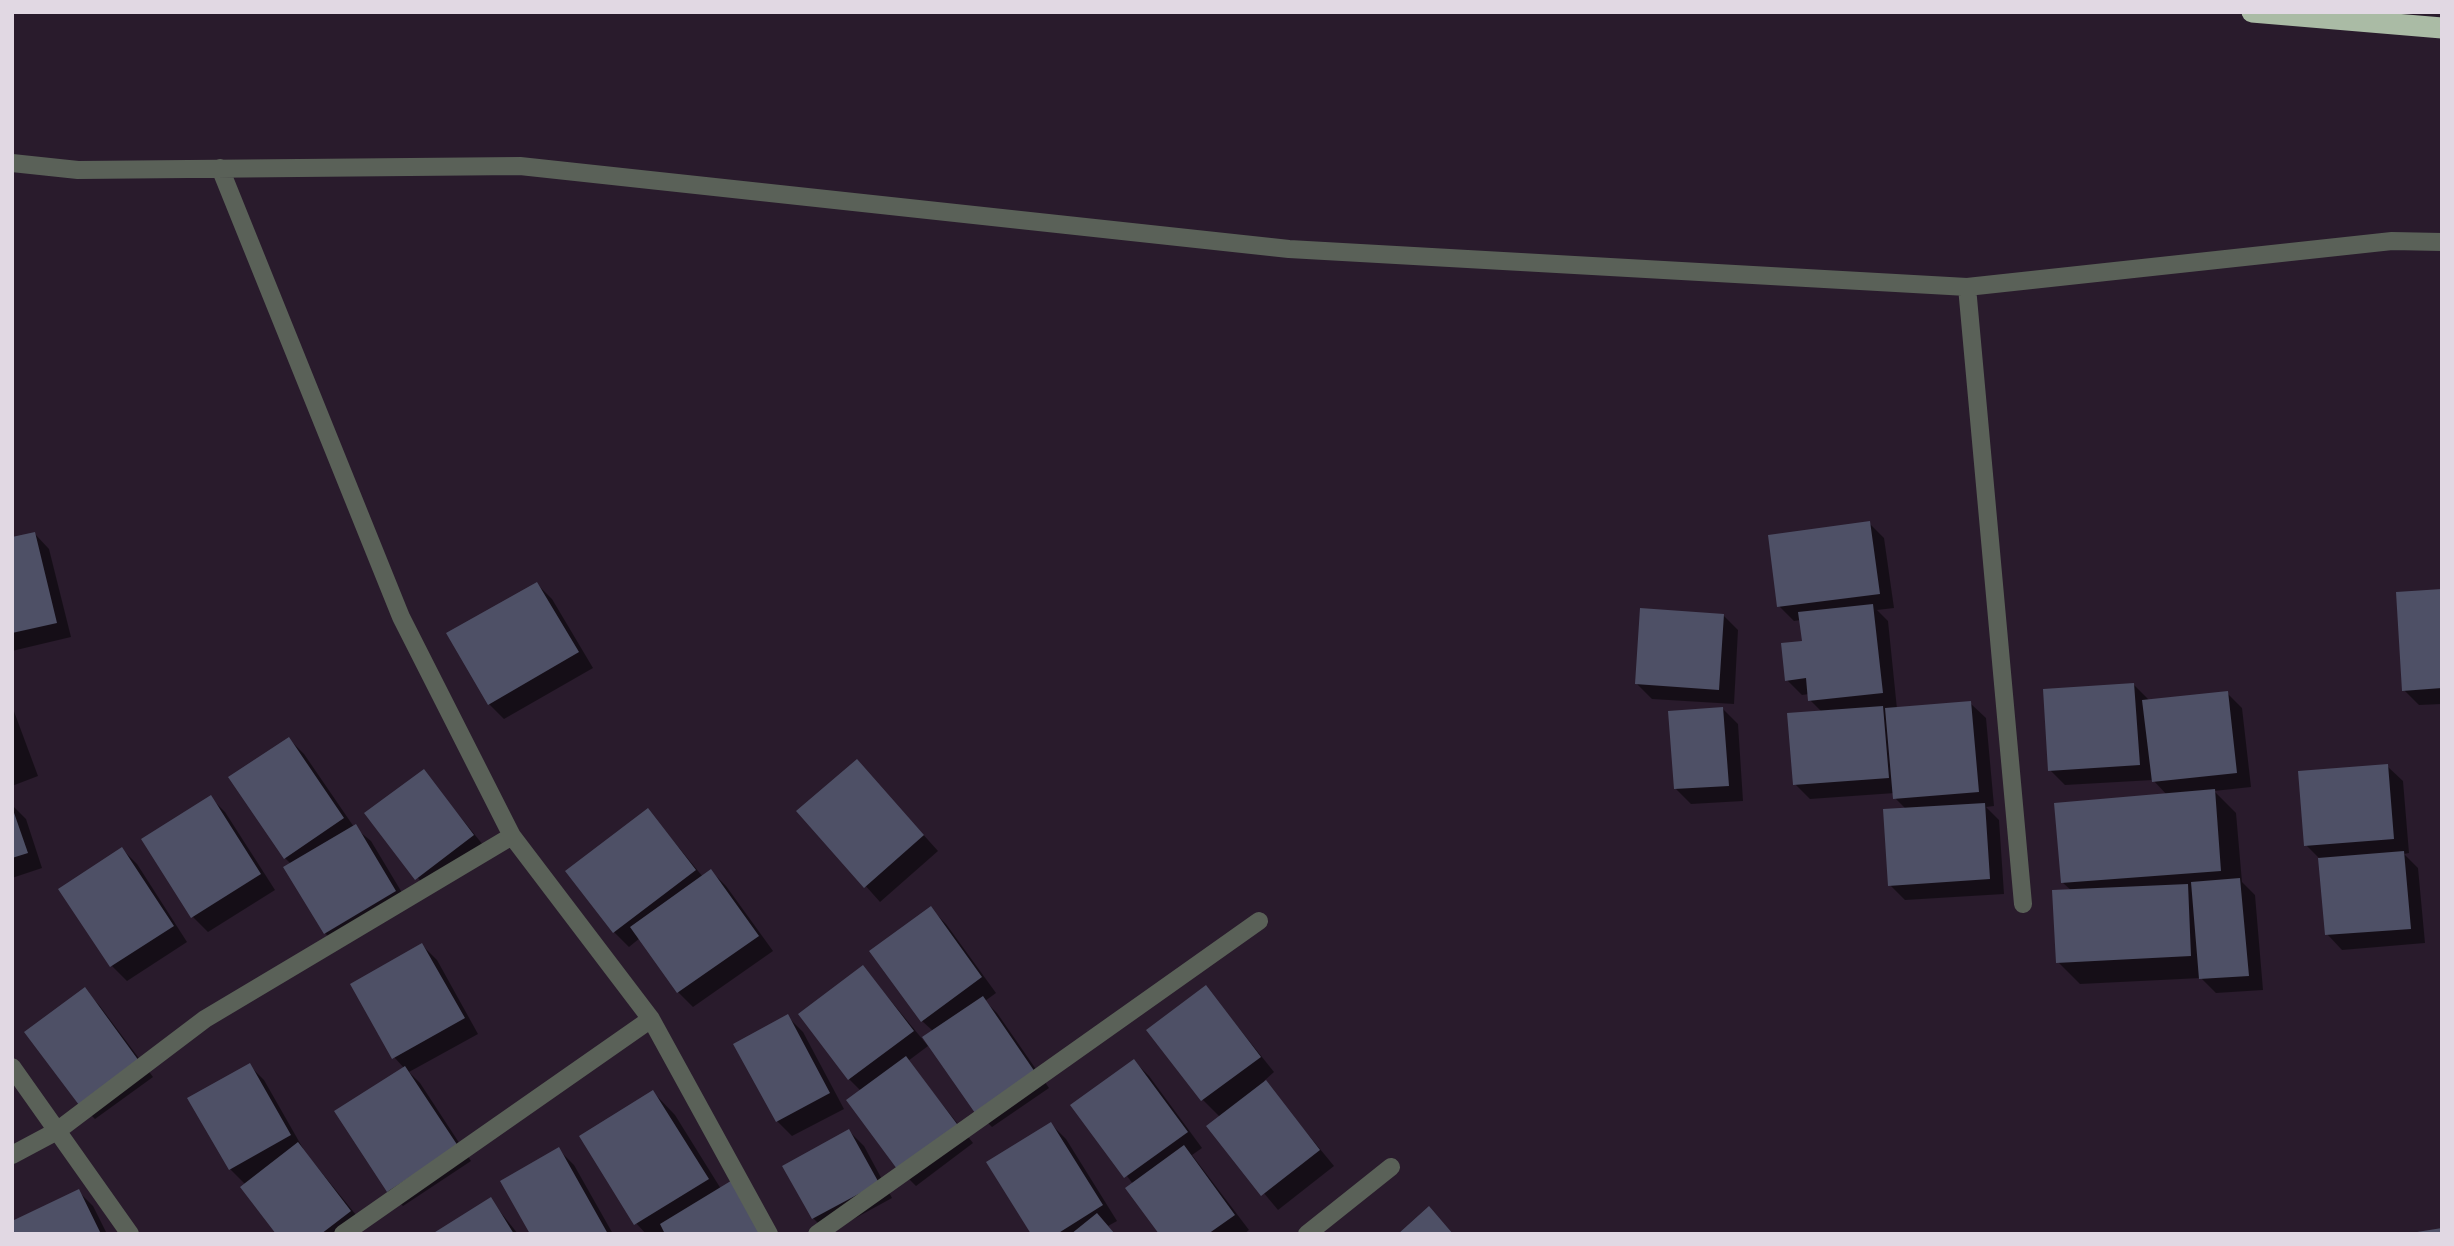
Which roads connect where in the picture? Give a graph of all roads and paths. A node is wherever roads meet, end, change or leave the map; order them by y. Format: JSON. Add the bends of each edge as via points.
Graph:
{"nodes":[{"id":1,"x":2252,"y":12,"type":"edge"},
{"id":2,"x":2442,"y":28,"type":"edge"},
{"id":3,"x":12,"y":163,"type":"edge"},
{"id":4,"x":220,"y":168,"type":"junction"},
{"id":5,"x":2442,"y":242,"type":"edge"},
{"id":6,"x":1967,"y":287,"type":"junction"},
{"id":7,"x":512,"y":836,"type":"junction"},
{"id":8,"x":2023,"y":904,"type":"dead end"},
{"id":9,"x":1259,"y":921,"type":"dead end"},
{"id":10,"x":651,"y":1019,"type":"junction"},
{"id":11,"x":12,"y":1068,"type":"edge"},
{"id":12,"x":57,"y":1131,"type":"junction"},
{"id":13,"x":12,"y":1155,"type":"edge"},
{"id":14,"x":1391,"y":1167,"type":"dead end"},
{"id":15,"x":130,"y":1234,"type":"edge"},
{"id":16,"x":343,"y":1234,"type":"edge"},
{"id":17,"x":769,"y":1234,"type":"edge"},
{"id":18,"x":817,"y":1234,"type":"edge"},
{"id":19,"x":1307,"y":1234,"type":"edge"}],
"edges":[{"from":1,"to":2,"type":"highway"},
{"from":3,"to":4,"type":"street","via":[[78,170]]},
{"from":4,"to":6,"type":"street","via":[[520,166],[1289,248]]},
{"from":4,"to":7,"type":"street","via":[[401,617]]},
{"from":5,"to":6,"type":"street","via":[[2392,241]]},
{"from":6,"to":8,"type":"street"},
{"from":7,"to":10,"type":"street"},
{"from":7,"to":12,"type":"street","via":[[205,1019]]},
{"from":9,"to":18,"type":"street"},
{"from":10,"to":16,"type":"street"},
{"from":10,"to":17,"type":"street"},
{"from":11,"to":12,"type":"street"},
{"from":12,"to":13,"type":"street"},
{"from":12,"to":15,"type":"street"},
{"from":14,"to":19,"type":"street"}]}
